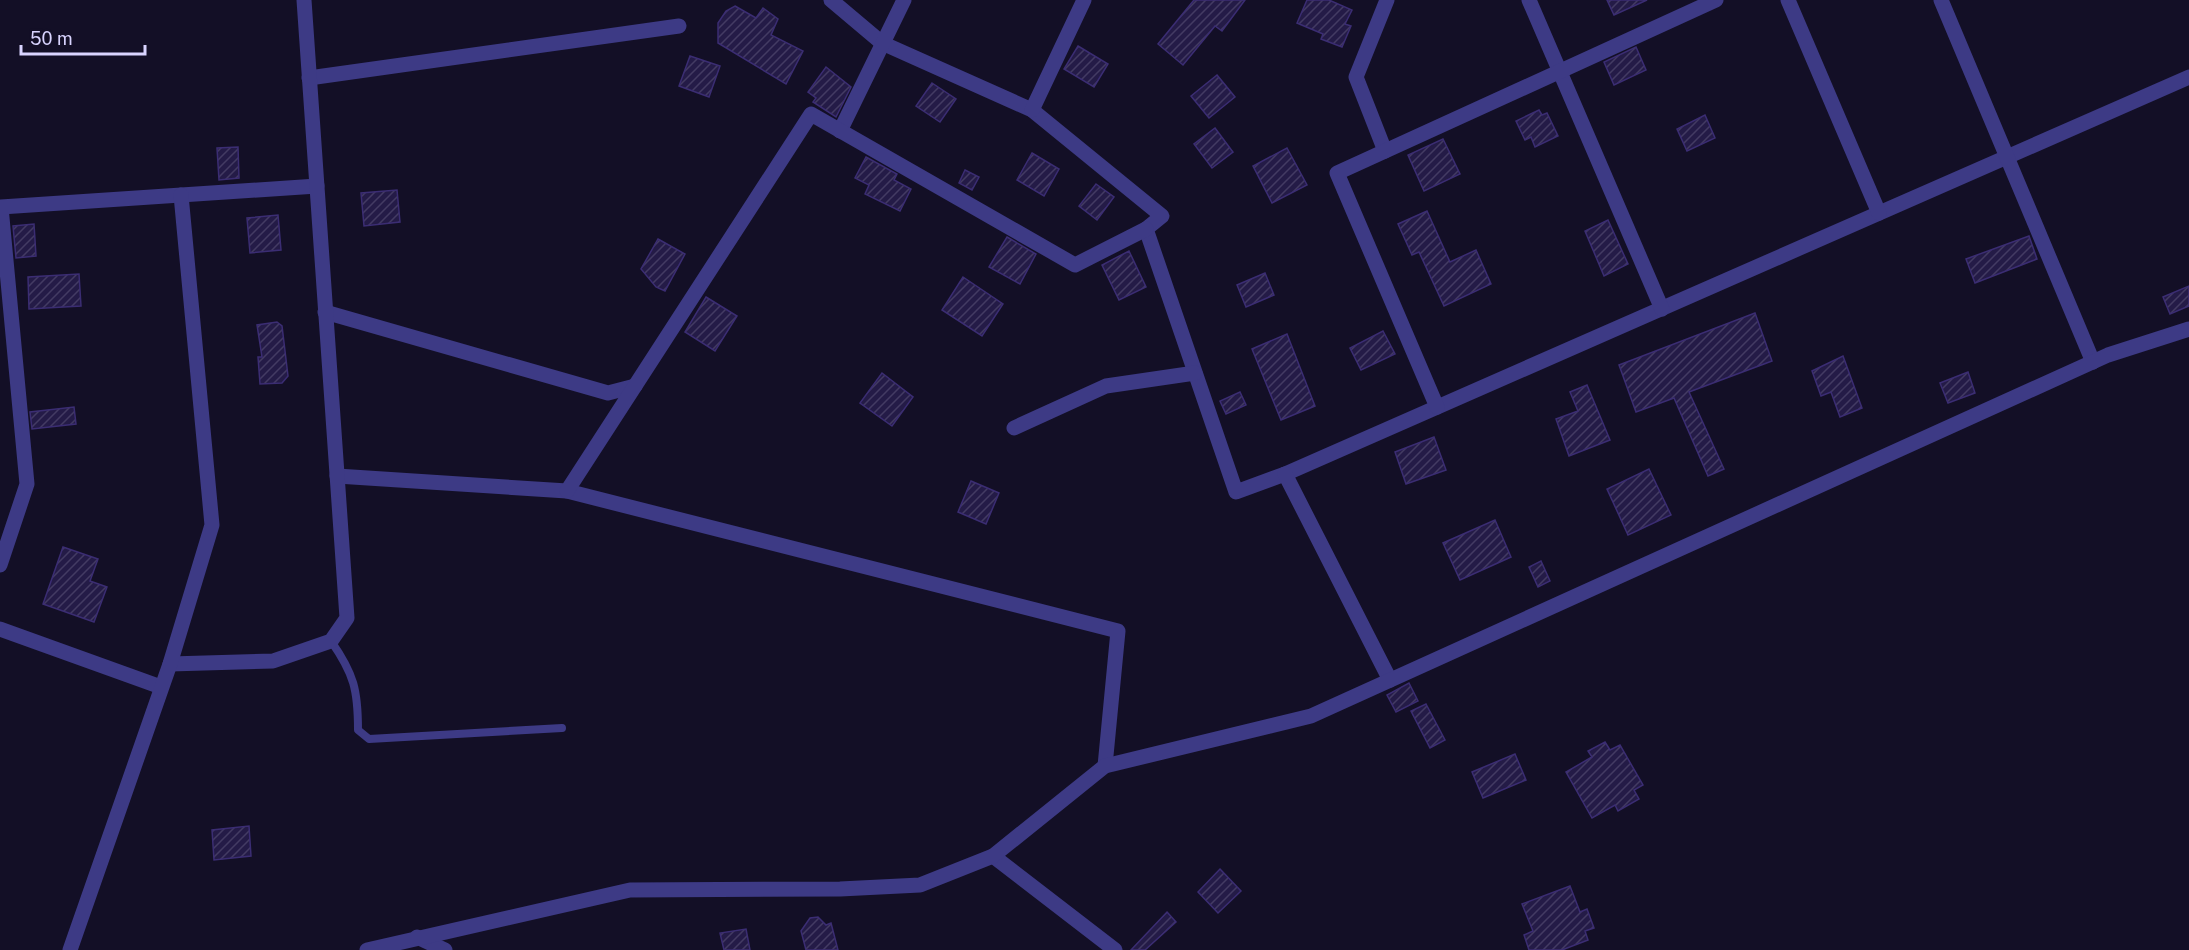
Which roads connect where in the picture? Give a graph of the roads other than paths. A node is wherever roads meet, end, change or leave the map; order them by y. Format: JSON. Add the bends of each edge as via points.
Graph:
{"nodes":[{"id":1,"x":303,"y":0,"type":"edge"},
{"id":2,"x":831,"y":0,"type":"edge"},
{"id":3,"x":904,"y":0,"type":"edge"},
{"id":4,"x":1084,"y":0,"type":"edge"},
{"id":5,"x":1387,"y":0,"type":"edge"},
{"id":6,"x":1529,"y":0,"type":"edge"},
{"id":7,"x":1716,"y":0,"type":"edge"},
{"id":8,"x":1788,"y":0,"type":"edge"},
{"id":9,"x":1941,"y":0,"type":"edge"},
{"id":10,"x":679,"y":27,"type":"dead end"},
{"id":11,"x":882,"y":43,"type":"junction"},
{"id":12,"x":1559,"y":71,"type":"junction"},
{"id":13,"x":2189,"y":77,"type":"edge"},
{"id":14,"x":309,"y":78,"type":"junction"},
{"id":15,"x":1032,"y":110,"type":"junction"},
{"id":16,"x":840,"y":131,"type":"junction"},
{"id":17,"x":1385,"y":152,"type":"junction"},
{"id":18,"x":2007,"y":157,"type":"junction"},
{"id":19,"x":316,"y":186,"type":"junction"},
{"id":20,"x":181,"y":195,"type":"junction"},
{"id":21,"x":1879,"y":213,"type":"junction"},
{"id":22,"x":1146,"y":229,"type":"junction"},
{"id":23,"x":1662,"y":309,"type":"junction"},
{"id":24,"x":325,"y":312,"type":"junction"},
{"id":25,"x":2189,"y":329,"type":"edge"},
{"id":26,"x":2093,"y":362,"type":"junction"},
{"id":27,"x":1195,"y":373,"type":"junction"},
{"id":28,"x":635,"y":386,"type":"junction"},
{"id":29,"x":1437,"y":407,"type":"junction"},
{"id":30,"x":1014,"y":428,"type":"dead end"},
{"id":31,"x":1285,"y":474,"type":"junction"},
{"id":32,"x":337,"y":476,"type":"junction"},
{"id":33,"x":567,"y":490,"type":"junction"},
{"id":34,"x":0,"y":565,"type":"edge"},
{"id":35,"x":0,"y":630,"type":"edge"},
{"id":36,"x":331,"y":641,"type":"junction"},
{"id":37,"x":170,"y":664,"type":"junction"},
{"id":38,"x":1390,"y":680,"type":"junction"},
{"id":39,"x":161,"y":687,"type":"junction"},
{"id":40,"x":562,"y":728,"type":"dead end"},
{"id":41,"x":1105,"y":766,"type":"junction"},
{"id":42,"x":993,"y":856,"type":"junction"},
{"id":43,"x":417,"y":937,"type":"junction"},
{"id":44,"x":373,"y":949,"type":"edge"},
{"id":45,"x":70,"y":950,"type":"edge"},
{"id":46,"x":445,"y":950,"type":"edge"},
{"id":47,"x":1115,"y":950,"type":"edge"}],
"edges":[{"from":1,"to":14,"type":"street"},
{"from":2,"to":11,"type":"street"},
{"from":3,"to":11,"type":"street"},
{"from":4,"to":15,"type":"street"},
{"from":5,"to":17,"type":"street","via":[[1356,76]]},
{"from":6,"to":12,"type":"street"},
{"from":7,"to":12,"type":"street"},
{"from":8,"to":21,"type":"street"},
{"from":9,"to":18,"type":"street"},
{"from":10,"to":14,"type":"street"},
{"from":11,"to":15,"type":"street"},
{"from":11,"to":16,"type":"street"},
{"from":12,"to":17,"type":"street"},
{"from":12,"to":23,"type":"street"},
{"from":13,"to":18,"type":"street"},
{"from":14,"to":19,"type":"street"},
{"from":15,"to":22,"type":"street","via":[[1162,216]]},
{"from":16,"to":22,"type":"street","via":[[1075,265]]},
{"from":16,"to":28,"type":"street","via":[[811,114]]},
{"from":17,"to":29,"type":"street","via":[[1337,173]]},
{"from":18,"to":21,"type":"street"},
{"from":18,"to":26,"type":"street"},
{"from":19,"to":20,"type":"street"},
{"from":19,"to":24,"type":"street"},
{"from":20,"to":34,"type":"street","via":[[0,207],[27,484]]},
{"from":20,"to":37,"type":"street","via":[[212,525]]},
{"from":21,"to":23,"type":"street"},
{"from":22,"to":27,"type":"street"},
{"from":23,"to":29,"type":"street"},
{"from":24,"to":28,"type":"street","via":[[608,393]]},
{"from":24,"to":32,"type":"street"},
{"from":25,"to":26,"type":"street"},
{"from":26,"to":38,"type":"street"},
{"from":27,"to":30,"type":"street","via":[[1106,386]]},
{"from":27,"to":31,"type":"street","via":[[1236,492]]},
{"from":28,"to":33,"type":"street"},
{"from":29,"to":31,"type":"street"},
{"from":31,"to":38,"type":"street"},
{"from":32,"to":33,"type":"street"},
{"from":32,"to":36,"type":"street","via":[[346,618]]},
{"from":33,"to":41,"type":"street","via":[[1118,631]]},
{"from":35,"to":39,"type":"street"},
{"from":36,"to":37,"type":"street","via":[[273,661]]},
{"from":36,"to":40,"type":"lane","via":[[346,663],[358,697],[358,730],[369,739]]},
{"from":37,"to":39,"type":"street"},
{"from":38,"to":41,"type":"street","via":[[1311,716]]},
{"from":39,"to":45,"type":"street"},
{"from":41,"to":42,"type":"street"},
{"from":42,"to":43,"type":"street","via":[[920,885],[630,890]]},
{"from":42,"to":47,"type":"street"},
{"from":43,"to":44,"type":"street"},
{"from":43,"to":46,"type":"street"}]}
